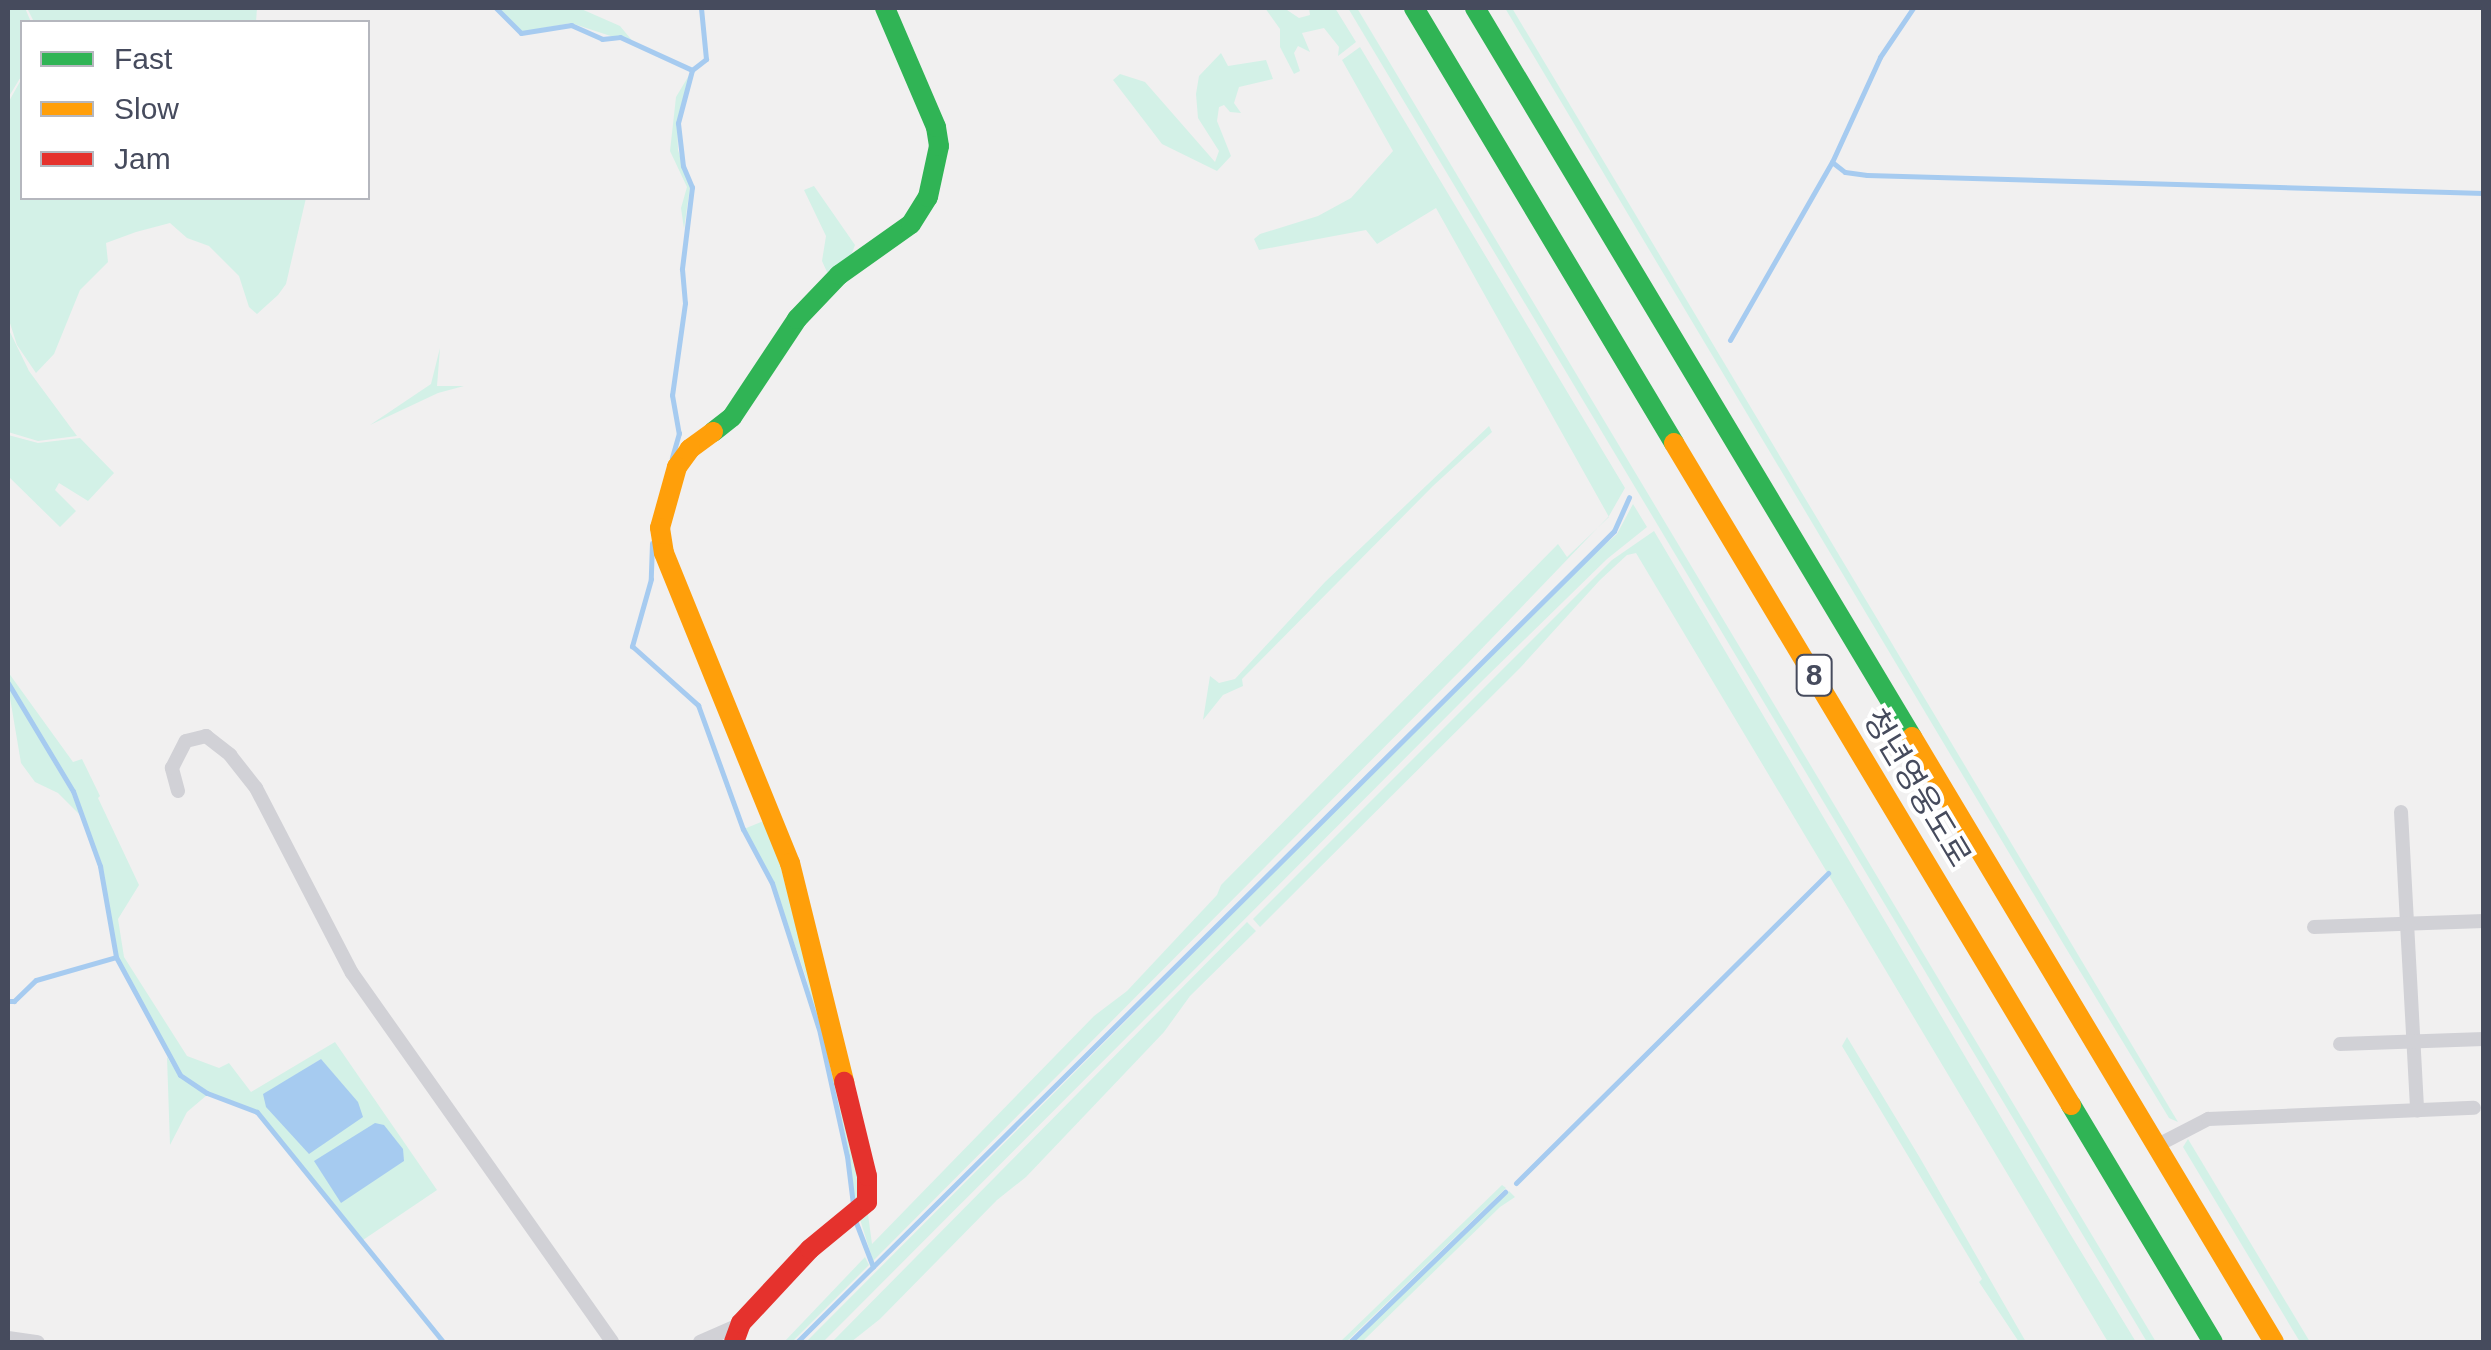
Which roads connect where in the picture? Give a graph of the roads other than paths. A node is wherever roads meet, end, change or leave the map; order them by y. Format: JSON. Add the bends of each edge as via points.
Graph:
{"nodes":[{"id":1,"x":885,"y":8,"type":"edge"},
{"id":2,"x":1414,"y":8,"type":"edge"},
{"id":3,"x":1475,"y":8,"type":"edge"},
{"id":4,"x":178,"y":790,"type":"dead end"},
{"id":5,"x":2400,"y":812,"type":"dead end"},
{"id":6,"x":2484,"y":921,"type":"edge"},
{"id":7,"x":2406,"y":924,"type":"junction"},
{"id":8,"x":2314,"y":927,"type":"dead end"},
{"id":9,"x":2484,"y":1039,"type":"edge"},
{"id":10,"x":2413,"y":1042,"type":"junction"},
{"id":11,"x":2340,"y":1044,"type":"dead end"},
{"id":12,"x":2474,"y":1108,"type":"dead end"},
{"id":13,"x":2416,"y":1111,"type":"junction"},
{"id":14,"x":2156,"y":1146,"type":"junction"},
{"id":15,"x":738,"y":1333,"type":"edge"},
{"id":16,"x":8,"y":1338,"type":"edge"},
{"id":17,"x":38,"y":1342,"type":"edge"},
{"id":18,"x":612,"y":1342,"type":"edge"},
{"id":19,"x":700,"y":1342,"type":"edge"},
{"id":20,"x":2213,"y":1342,"type":"edge"},
{"id":21,"x":2274,"y":1342,"type":"edge"}],
"edges":[{"from":1,"to":15,"type":"main road","via":[[936,126],[939,146],[928,196],[911,224],[828,286],[784,337],[741,407],[690,449],[676,467],[660,528],[664,554],[790,863],[867,1176],[866,1202],[810,1249]]},
{"from":2,"to":20,"type":"main road","name":"청년영웅도로","number":"8"},
{"from":3,"to":14,"type":"main road","name":"청년영웅도로","number":"8"},
{"from":4,"to":18,"type":"street","via":[[174,756],[186,741],[206,736],[256,788],[352,973]]},
{"from":5,"to":7,"type":"street"},
{"from":6,"to":7,"type":"street"},
{"from":7,"to":8,"type":"street"},
{"from":7,"to":10,"type":"street"},
{"from":9,"to":10,"type":"street"},
{"from":10,"to":11,"type":"street"},
{"from":10,"to":13,"type":"street"},
{"from":12,"to":13,"type":"street"},
{"from":13,"to":14,"type":"street","via":[[2208,1119]]},
{"from":14,"to":21,"type":"main road","name":"청년영웅도로","number":"8"},
{"from":15,"to":19,"type":"street"},
{"from":16,"to":17,"type":"street"}]}
